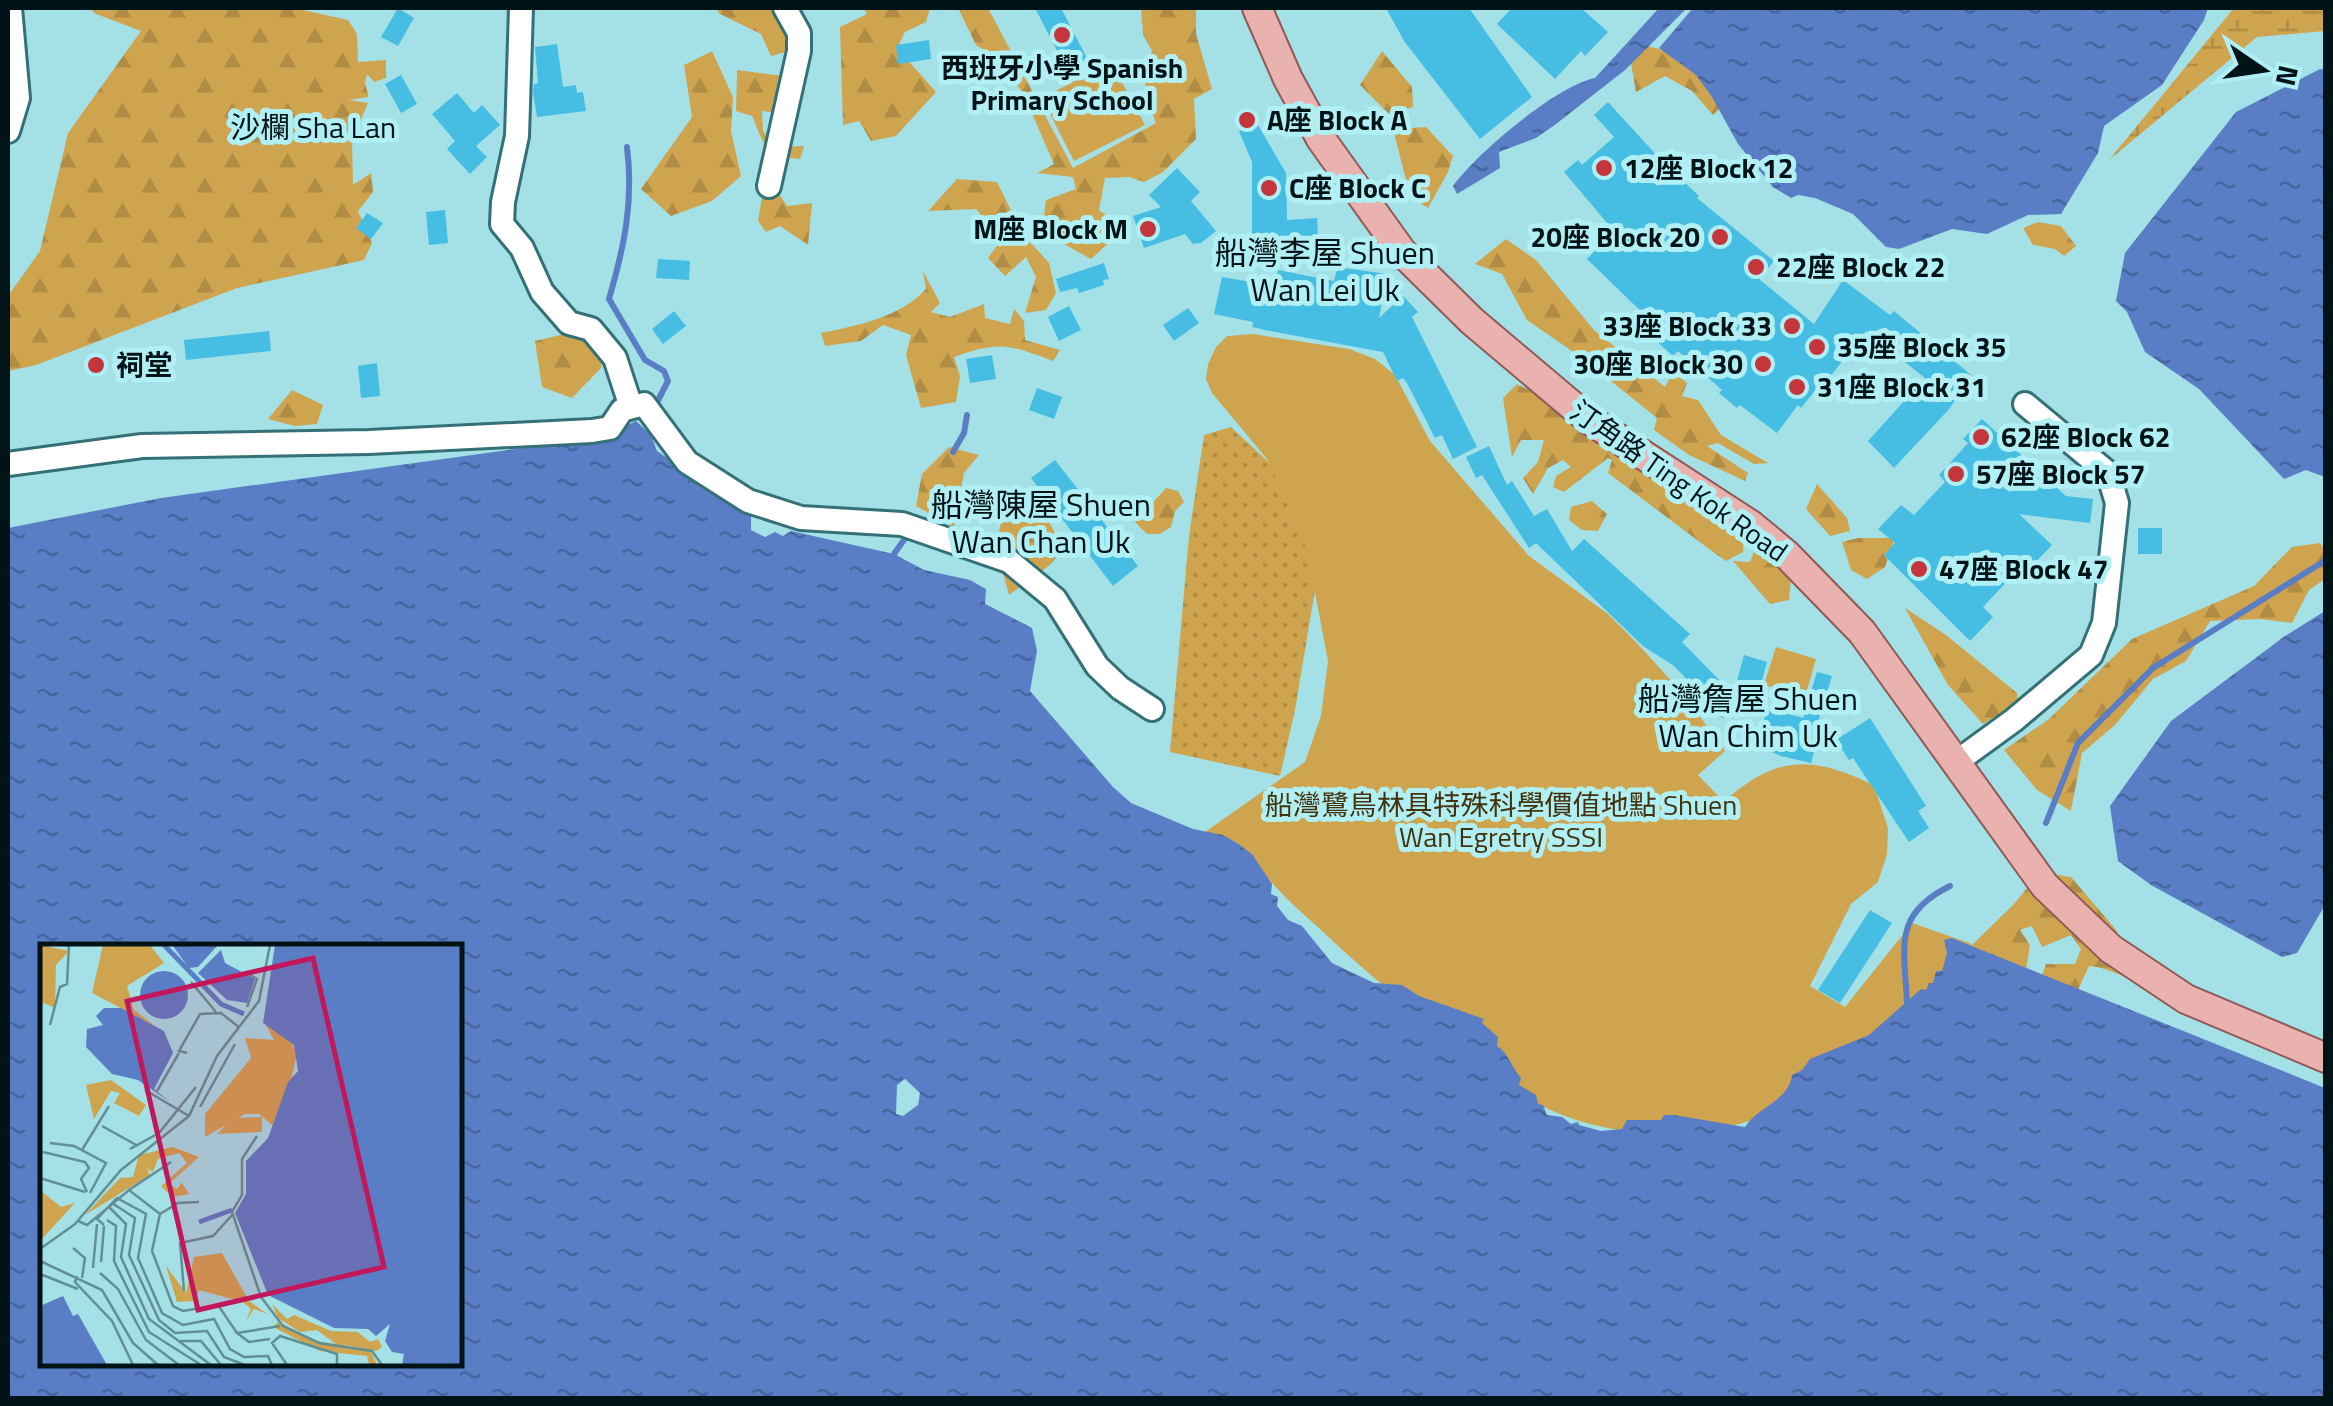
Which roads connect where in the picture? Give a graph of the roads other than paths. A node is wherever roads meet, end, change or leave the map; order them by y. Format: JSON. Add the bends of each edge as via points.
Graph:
{"nodes":[{"id":1,"x":10,"y":8,"type":"edge"},
{"id":2,"x":521,"y":8,"type":"edge"},
{"id":3,"x":785,"y":8,"type":"edge"},
{"id":4,"x":1257,"y":8,"type":"edge"},
{"id":5,"x":8,"y":130,"type":"edge"},
{"id":6,"x":769,"y":186,"type":"dead end"},
{"id":7,"x":2025,"y":404,"type":"dead end"},
{"id":8,"x":646,"y":412,"type":"junction"},
{"id":9,"x":8,"y":464,"type":"edge"},
{"id":10,"x":1152,"y":708,"type":"dead end"},
{"id":11,"x":1955,"y":763,"type":"junction"},
{"id":12,"x":2326,"y":1058,"type":"edge"}],
"edges":[{"from":1,"to":5,"type":"street","via":[[18,98]]},
{"from":2,"to":8,"type":"street","via":[[517,136],[502,224],[522,248],[542,292],[568,322],[591,329]]},
{"from":3,"to":6,"type":"street","via":[[799,33],[799,51]]},
{"from":4,"to":11,"type":"main road","name":"汀角路 Ting Kok Road","via":[[1321,139],[1402,252],[1588,419],[1786,554],[1862,632]]},
{"from":7,"to":11,"type":"street","via":[[2108,473],[2114,488],[2118,503],[2102,633],[2072,674]]},
{"from":8,"to":9,"type":"street","via":[[622,410],[610,428],[592,430],[142,446]]},
{"from":8,"to":10,"type":"street","via":[[687,462],[748,501],[801,518],[902,524],[1009,561],[1055,599],[1098,666]]},
{"from":11,"to":12,"type":"main road","name":"汀角路 Ting Kok Road","via":[[2044,886],[2111,949],[2186,999]]}]}
